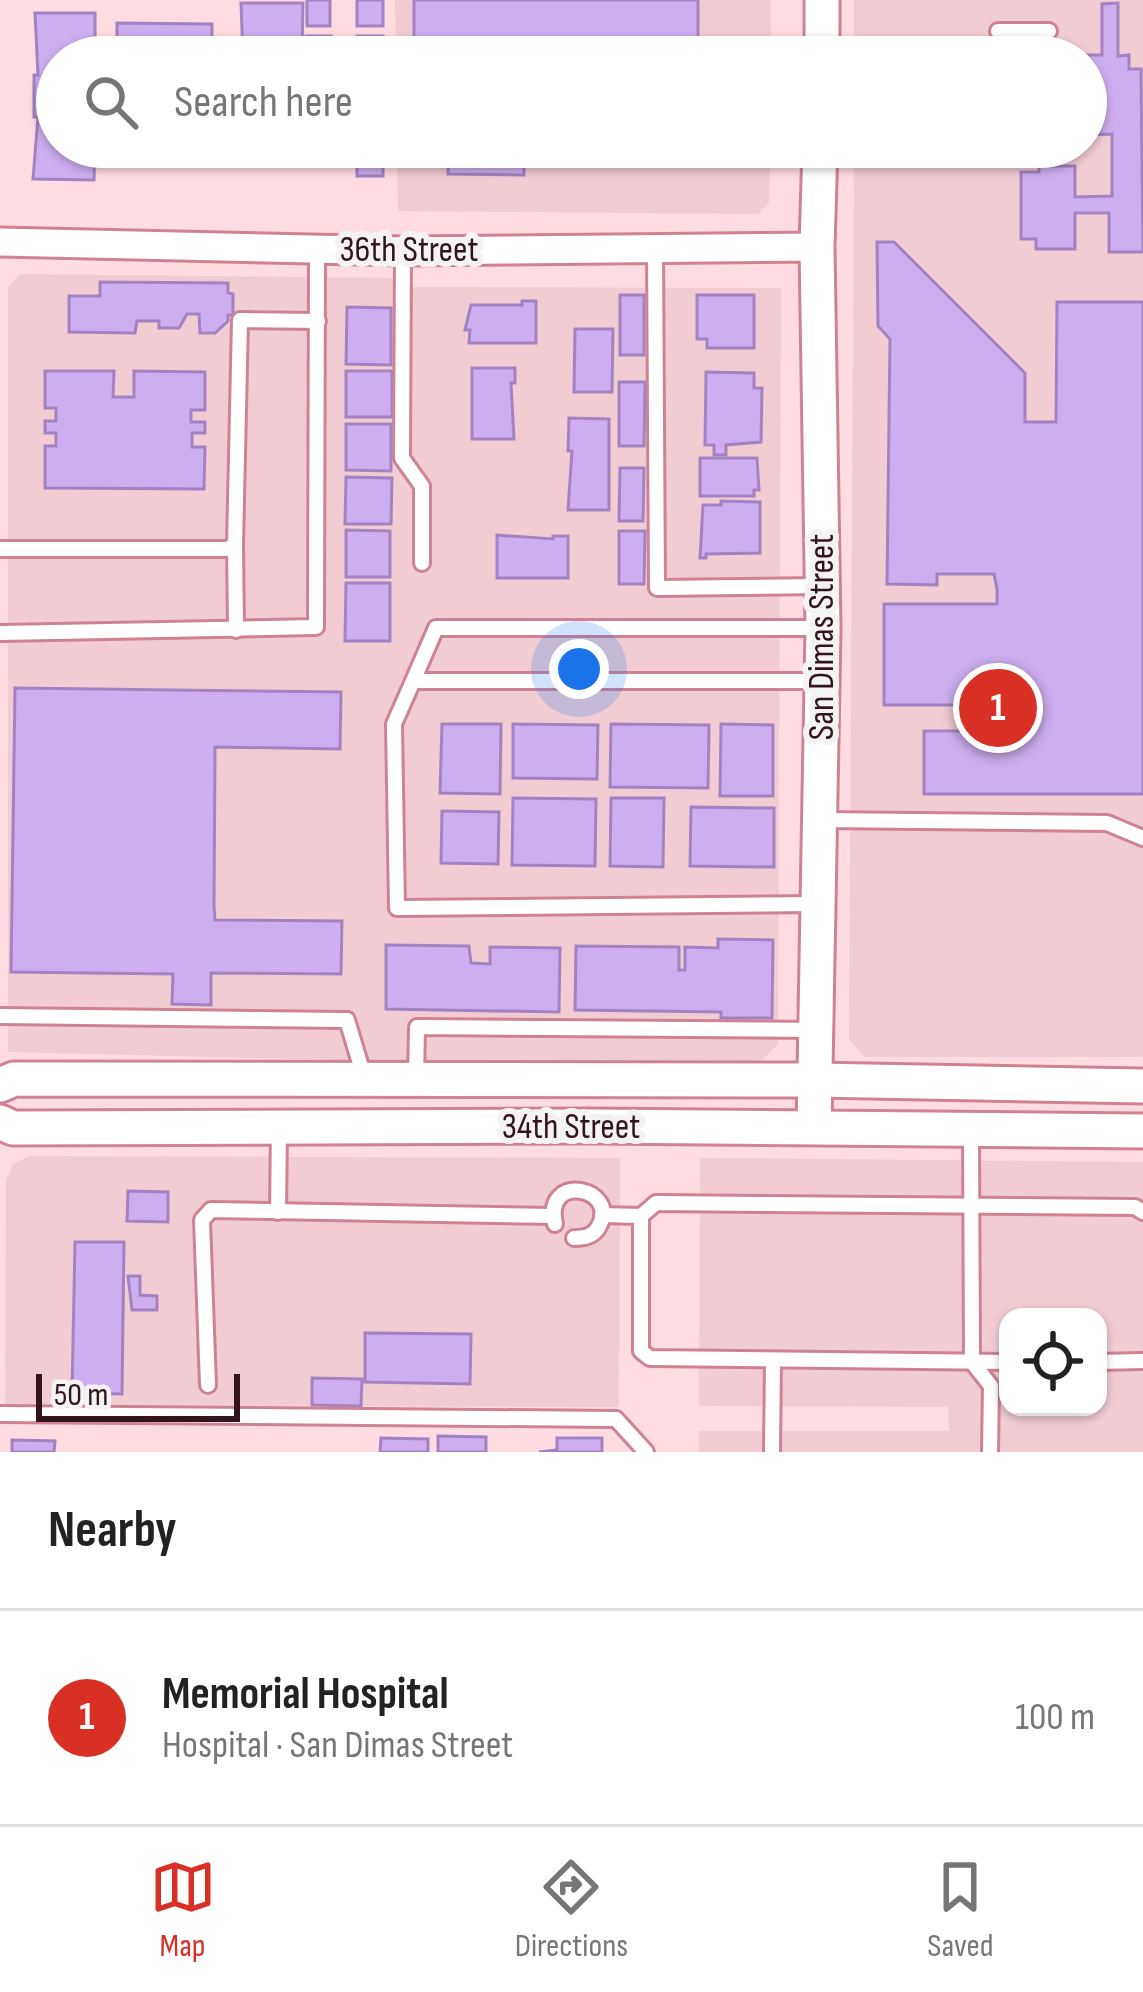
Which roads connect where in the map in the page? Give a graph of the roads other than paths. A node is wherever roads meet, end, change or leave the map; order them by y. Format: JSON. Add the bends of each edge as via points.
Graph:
{"nodes":[{"id":1,"x":822,"y":0,"type":"edge"},
{"id":2,"x":998,"y":32,"type":"dead end"},
{"id":3,"x":1048,"y":32,"type":"dead end"},
{"id":4,"x":822,"y":36,"type":"edge"},
{"id":5,"x":819,"y":168,"type":"edge"},
{"id":6,"x":0,"y":242,"type":"edge"},
{"id":7,"x":817,"y":247,"type":"junction"},
{"id":8,"x":317,"y":249,"type":"junction"},
{"id":9,"x":655,"y":249,"type":"junction"},
{"id":10,"x":403,"y":251,"type":"junction"},
{"id":11,"x":318,"y":321,"type":"junction"},
{"id":12,"x":235,"y":545,"type":"junction"},
{"id":13,"x":0,"y":549,"type":"edge"},
{"id":14,"x":422,"y":563,"type":"dead end"},
{"id":15,"x":823,"y":586,"type":"junction"},
{"id":16,"x":824,"y":628,"type":"junction"},
{"id":17,"x":236,"y":630,"type":"junction"},
{"id":18,"x":0,"y":633,"type":"edge"},
{"id":19,"x":823,"y":680,"type":"junction"},
{"id":20,"x":413,"y":681,"type":"junction"},
{"id":21,"x":820,"y":820,"type":"junction"},
{"id":22,"x":1143,"y":838,"type":"edge"},
{"id":23,"x":818,"y":904,"type":"junction"},
{"id":24,"x":0,"y":1016,"type":"edge"},
{"id":25,"x":816,"y":1030,"type":"junction"},
{"id":26,"x":365,"y":1080,"type":"junction"},
{"id":27,"x":416,"y":1080,"type":"junction"},
{"id":28,"x":815,"y":1080,"type":"junction"},
{"id":29,"x":0,"y":1085,"type":"edge"},
{"id":30,"x":1143,"y":1086,"type":"edge"},
{"id":31,"x":0,"y":1122,"type":"edge"},
{"id":32,"x":279,"y":1127,"type":"junction"},
{"id":33,"x":814,"y":1127,"type":"junction"},
{"id":34,"x":971,"y":1129,"type":"junction"},
{"id":35,"x":1143,"y":1131,"type":"edge"},
{"id":36,"x":972,"y":1204,"type":"junction"},
{"id":37,"x":278,"y":1212,"type":"junction"},
{"id":38,"x":1143,"y":1212,"type":"edge"},
{"id":39,"x":602,"y":1215,"type":"junction"},
{"id":40,"x":641,"y":1216,"type":"junction"},
{"id":41,"x":574,"y":1238,"type":"dead end"},
{"id":42,"x":773,"y":1360,"type":"junction"},
{"id":43,"x":1143,"y":1361,"type":"edge"},
{"id":44,"x":972,"y":1362,"type":"junction"},
{"id":45,"x":999,"y":1362,"type":"edge"},
{"id":46,"x":1107,"y":1362,"type":"edge"},
{"id":47,"x":208,"y":1385,"type":"dead end"},
{"id":48,"x":0,"y":1414,"type":"edge"},
{"id":49,"x":646,"y":1452,"type":"edge"},
{"id":50,"x":772,"y":1452,"type":"edge"},
{"id":51,"x":990,"y":1452,"type":"edge"}],
"edges":[{"from":1,"to":4,"type":"street"},
{"from":2,"to":3,"type":"lane"},
{"from":5,"to":7,"type":"street","name":"San Dimas Street"},
{"from":6,"to":8,"type":"street","name":"36th Street"},
{"from":7,"to":9,"type":"street","name":"36th Street"},
{"from":7,"to":15,"type":"street","name":"San Dimas Street"},
{"from":8,"to":10,"type":"street","name":"36th Street"},
{"from":8,"to":11,"type":"lane"},
{"from":9,"to":10,"type":"street","name":"36th Street"},
{"from":9,"to":15,"type":"lane","via":[[657,587]]},
{"from":10,"to":14,"type":"lane","via":[[402,458],[422,486]]},
{"from":11,"to":12,"type":"lane","via":[[240,320]]},
{"from":11,"to":17,"type":"lane","via":[[319,621],[310,630]]},
{"from":12,"to":13,"type":"lane"},
{"from":12,"to":17,"type":"lane"},
{"from":15,"to":16,"type":"street","name":"San Dimas Street"},
{"from":16,"to":19,"type":"street","name":"San Dimas Street"},
{"from":16,"to":20,"type":"lane","via":[[436,628]]},
{"from":17,"to":18,"type":"lane"},
{"from":19,"to":20,"type":"lane"},
{"from":19,"to":21,"type":"street","name":"San Dimas Street"},
{"from":20,"to":23,"type":"lane","via":[[394,724],[397,908]]},
{"from":21,"to":22,"type":"lane","via":[[1107,823]]},
{"from":21,"to":23,"type":"street","name":"San Dimas Street"},
{"from":23,"to":25,"type":"street","name":"San Dimas Street"},
{"from":24,"to":26,"type":"lane","via":[[346,1020]]},
{"from":25,"to":27,"type":"lane","via":[[417,1027]]},
{"from":25,"to":28,"type":"street","name":"San Dimas Street"},
{"from":26,"to":27,"type":"street","name":"34th Street"},
{"from":26,"to":29,"type":"street","name":"34th Street"},
{"from":27,"to":28,"type":"street","name":"34th Street"},
{"from":28,"to":30,"type":"street","name":"34th Street"},
{"from":28,"to":33,"type":"street","name":"San Dimas Street"},
{"from":31,"to":32,"type":"street","name":"34th Street"},
{"from":32,"to":33,"type":"street","name":"34th Street"},
{"from":32,"to":37,"type":"lane"},
{"from":33,"to":34,"type":"street","name":"34th Street"},
{"from":34,"to":35,"type":"street","name":"34th Street"},
{"from":34,"to":36,"type":"lane"},
{"from":36,"to":38,"type":"lane"},
{"from":36,"to":40,"type":"lane","via":[[656,1204]]},
{"from":36,"to":44,"type":"lane"},
{"from":37,"to":39,"type":"lane","via":[[554,1220],[562,1194],[577,1190],[592,1194]]},
{"from":37,"to":47,"type":"lane","via":[[211,1210],[202,1220]]},
{"from":39,"to":40,"type":"lane"},
{"from":39,"to":41,"type":"lane","via":[[597,1230]]},
{"from":40,"to":42,"type":"lane","via":[[641,1351],[650,1358]]},
{"from":42,"to":44,"type":"lane"},
{"from":42,"to":50,"type":"lane"},
{"from":43,"to":46,"type":"lane"},
{"from":44,"to":45,"type":"lane"},
{"from":44,"to":51,"type":"lane","via":[[991,1386]]},
{"from":48,"to":49,"type":"lane","via":[[616,1419]]}]}
